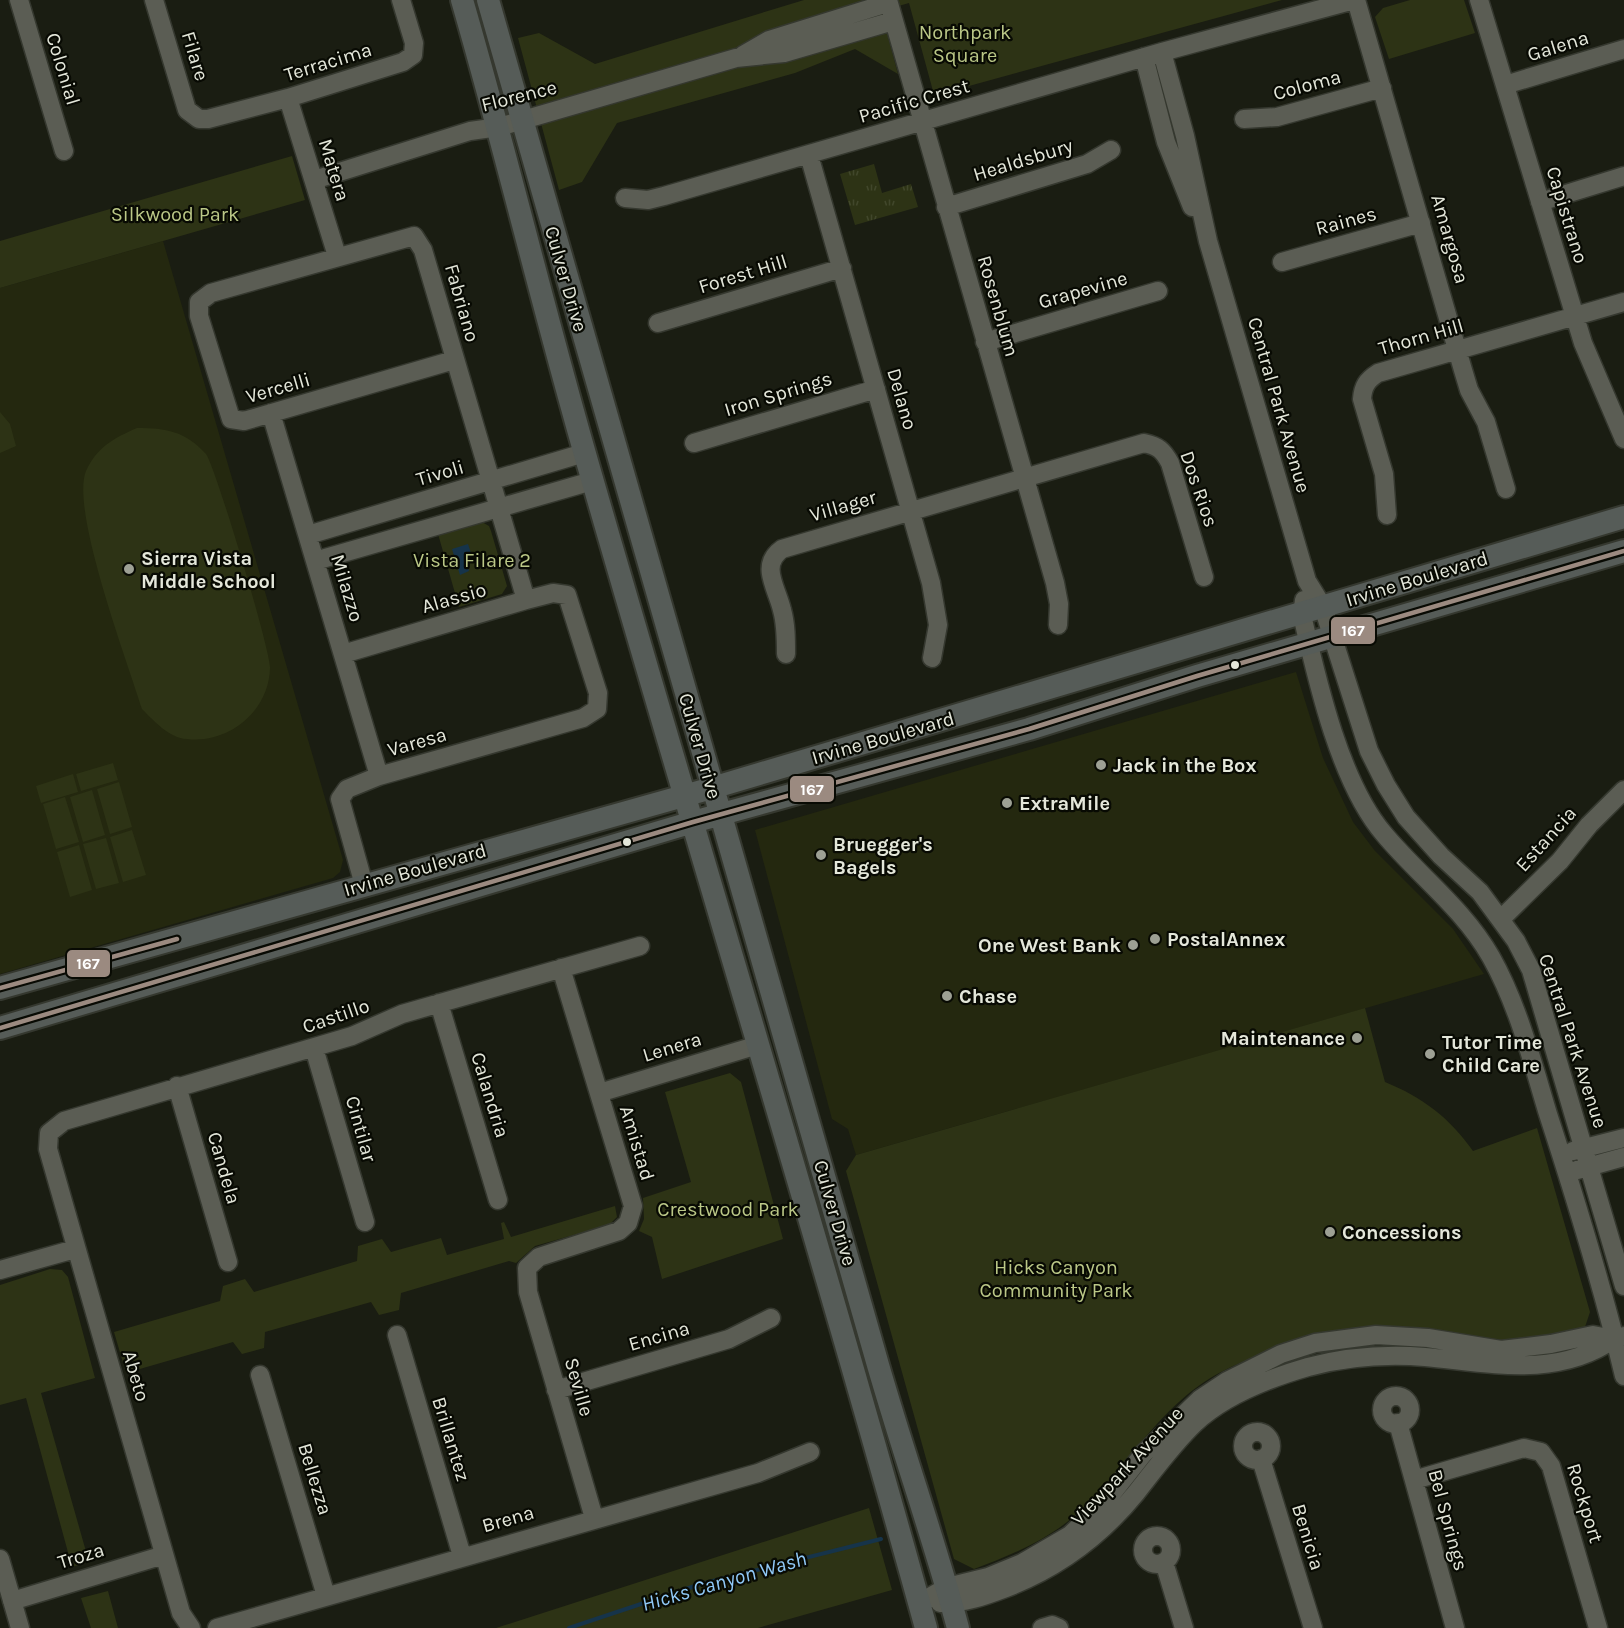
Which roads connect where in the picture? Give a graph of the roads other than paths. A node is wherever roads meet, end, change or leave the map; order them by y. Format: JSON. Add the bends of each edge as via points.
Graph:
{"nodes":[{"id":1,"x":19,"y":0,"type":"edge"},
{"id":2,"x":401,"y":0,"type":"edge"},
{"id":3,"x":462,"y":0,"type":"edge"},
{"id":4,"x":488,"y":0,"type":"edge"},
{"id":5,"x":1355,"y":0,"type":"edge"},
{"id":6,"x":1479,"y":0,"type":"edge"},
{"id":7,"x":158,"y":1,"type":"edge"},
{"id":8,"x":888,"y":2,"type":"edge"},
{"id":9,"x":893,"y":21,"type":"junction"},
{"id":10,"x":1624,"y":50,"type":"edge"},
{"id":11,"x":1162,"y":52,"type":"junction"},
{"id":12,"x":1144,"y":57,"type":"junction"},
{"id":13,"x":736,"y":58,"type":"junction"},
{"id":14,"x":1505,"y":85,"type":"junction"},
{"id":15,"x":1382,"y":88,"type":"junction"},
{"id":16,"x":288,"y":98,"type":"junction"},
{"id":17,"x":199,"y":119,"type":"joint"},
{"id":18,"x":1244,"y":119,"type":"dead end"},
{"id":19,"x":521,"y":120,"type":"junction"},
{"id":20,"x":921,"y":123,"type":"junction"},
{"id":21,"x":499,"y":127,"type":"junction"},
{"id":22,"x":1111,"y":150,"type":"dead end"},
{"id":23,"x":64,"y":151,"type":"dead end"},
{"id":24,"x":809,"y":155,"type":"junction"},
{"id":25,"x":1624,"y":176,"type":"edge"},
{"id":26,"x":314,"y":180,"type":"junction"},
{"id":27,"x":625,"y":198,"type":"dead end"},
{"id":28,"x":1540,"y":202,"type":"junction"},
{"id":29,"x":946,"y":207,"type":"junction"},
{"id":30,"x":1421,"y":223,"type":"junction"},
{"id":31,"x":1208,"y":242,"type":"junction"},
{"id":32,"x":337,"y":256,"type":"junction"},
{"id":33,"x":1282,"y":262,"type":"dead end"},
{"id":34,"x":842,"y":268,"type":"junction"},
{"id":35,"x":1158,"y":291,"type":"dead end"},
{"id":36,"x":200,"y":302,"type":"joint"},
{"id":37,"x":1624,"y":302,"type":"edge"},
{"id":38,"x":1574,"y":316,"type":"junction"},
{"id":39,"x":658,"y":323,"type":"dead end"},
{"id":40,"x":985,"y":342,"type":"junction"},
{"id":41,"x":1459,"y":350,"type":"junction"},
{"id":42,"x":454,"y":360,"type":"junction"},
{"id":43,"x":876,"y":389,"type":"junction"},
{"id":44,"x":271,"y":413,"type":"junction"},
{"id":45,"x":1624,"y":439,"type":"edge"},
{"id":46,"x":694,"y":443,"type":"dead end"},
{"id":47,"x":584,"y":453,"type":"junction"},
{"id":48,"x":1024,"y":479,"type":"junction"},
{"id":49,"x":491,"y":481,"type":"junction"},
{"id":50,"x":592,"y":481,"type":"junction"},
{"id":51,"x":1506,"y":489,"type":"dead end"},
{"id":52,"x":499,"y":508,"type":"junction"},
{"id":53,"x":910,"y":510,"type":"junction"},
{"id":54,"x":1387,"y":515,"type":"dead end"},
{"id":55,"x":1624,"y":517,"type":"edge"},
{"id":56,"x":308,"y":535,"type":"junction"},
{"id":57,"x":1624,"y":551,"type":"edge"},
{"id":58,"x":315,"y":561,"type":"junction"},
{"id":59,"x":1204,"y":577,"type":"dead end"},
{"id":60,"x":1306,"y":581,"type":"junction"},
{"id":61,"x":526,"y":600,"type":"junction"},
{"id":62,"x":1323,"y":607,"type":"junction"},
{"id":63,"x":1302,"y":615,"type":"junction"},
{"id":64,"x":1058,"y":625,"type":"dead end"},
{"id":65,"x":1332,"y":636,"type":"junction"},
{"id":66,"x":1309,"y":644,"type":"junction"},
{"id":67,"x":343,"y":654,"type":"junction"},
{"id":68,"x":786,"y":654,"type":"dead end"},
{"id":69,"x":932,"y":658,"type":"dead end"},
{"id":70,"x":597,"y":709,"type":"joint"},
{"id":71,"x":379,"y":776,"type":"junction"},
{"id":72,"x":712,"y":788,"type":"junction"},
{"id":73,"x":1624,"y":790,"type":"edge"},
{"id":74,"x":686,"y":795,"type":"junction"},
{"id":75,"x":719,"y":815,"type":"junction"},
{"id":76,"x":693,"y":822,"type":"junction"},
{"id":77,"x":364,"y":885,"type":"junction"},
{"id":78,"x":1501,"y":919,"type":"junction"},
{"id":79,"x":640,"y":946,"type":"dead end"},
{"id":80,"x":561,"y":968,"type":"junction"},
{"id":81,"x":0,"y":988,"type":"edge"},
{"id":82,"x":439,"y":1003,"type":"junction"},
{"id":83,"x":0,"y":1028,"type":"edge"},
{"id":84,"x":758,"y":1045,"type":"junction"},
{"id":85,"x":314,"y":1048,"type":"junction"},
{"id":86,"x":177,"y":1086,"type":"junction"},
{"id":87,"x":599,"y":1093,"type":"junction"},
{"id":88,"x":49,"y":1133,"type":"joint"},
{"id":89,"x":1624,"y":1138,"type":"edge"},
{"id":90,"x":1584,"y":1148,"type":"junction"},
{"id":91,"x":1561,"y":1154,"type":"junction"},
{"id":92,"x":1624,"y":1157,"type":"edge"},
{"id":93,"x":1588,"y":1167,"type":"junction"},
{"id":94,"x":1566,"y":1173,"type":"junction"},
{"id":95,"x":498,"y":1200,"type":"dead end"},
{"id":96,"x":365,"y":1222,"type":"dead end"},
{"id":97,"x":75,"y":1249,"type":"junction"},
{"id":98,"x":228,"y":1262,"type":"dead end"},
{"id":99,"x":527,"y":1268,"type":"joint"},
{"id":100,"x":0,"y":1270,"type":"edge"},
{"id":101,"x":1624,"y":1286,"type":"edge"},
{"id":102,"x":771,"y":1318,"type":"dead end"},
{"id":103,"x":397,"y":1335,"type":"dead end"},
{"id":104,"x":1619,"y":1337,"type":"edge"},
{"id":105,"x":1254,"y":1366,"type":"junction"},
{"id":106,"x":260,"y":1375,"type":"dead end"},
{"id":107,"x":1624,"y":1376,"type":"edge"},
{"id":108,"x":1263,"y":1384,"type":"junction"},
{"id":109,"x":556,"y":1390,"type":"junction"},
{"id":110,"x":1398,"y":1424,"type":"dead end"},
{"id":111,"x":810,"y":1452,"type":"dead end"},
{"id":112,"x":1261,"y":1459,"type":"dead end"},
{"id":113,"x":1414,"y":1480,"type":"junction"},
{"id":114,"x":594,"y":1518,"type":"junction"},
{"id":115,"x":164,"y":1556,"type":"junction"},
{"id":116,"x":462,"y":1556,"type":"junction"},
{"id":117,"x":0,"y":1559,"type":"edge"},
{"id":118,"x":1164,"y":1562,"type":"dead end"},
{"id":119,"x":953,"y":1591,"type":"junction"},
{"id":120,"x":326,"y":1596,"type":"junction"},
{"id":121,"x":12,"y":1601,"type":"junction"},
{"id":122,"x":919,"y":1603,"type":"junction"},
{"id":123,"x":20,"y":1628,"type":"edge"},
{"id":124,"x":191,"y":1628,"type":"edge"},
{"id":125,"x":217,"y":1628,"type":"edge"},
{"id":126,"x":926,"y":1628,"type":"edge"},
{"id":127,"x":958,"y":1628,"type":"edge"},
{"id":128,"x":1042,"y":1628,"type":"edge"},
{"id":129,"x":1059,"y":1628,"type":"edge"},
{"id":130,"x":1184,"y":1628,"type":"edge"},
{"id":131,"x":1313,"y":1628,"type":"edge"},
{"id":132,"x":1455,"y":1628,"type":"edge"},
{"id":133,"x":1598,"y":1628,"type":"edge"}],
"edges":[{"from":1,"to":23,"type":"street","name":"Colonial"},
{"from":2,"to":16,"type":"street","name":"Terracima","via":[[414,43],[413,55],[403,62]]},
{"from":3,"to":21,"type":"main road","name":"Culver Drive"},
{"from":4,"to":19,"type":"main road","name":"Culver Drive"},
{"from":5,"to":11,"type":"street","name":"Pacific Crest"},
{"from":5,"to":15,"type":"street","name":"Amargosa"},
{"from":6,"to":14,"type":"street","name":"Capistrano"},
{"from":7,"to":17,"type":"street","name":"Filare","via":[[187,110]]},
{"from":8,"to":9,"type":"street","name":"Rosenblum"},
{"from":8,"to":13,"type":"street","name":"Florence","via":[[769,40]]},
{"from":9,"to":13,"type":"street","name":"Florence","via":[[784,53]]},
{"from":9,"to":20,"type":"street","name":"Rosenblum"},
{"from":10,"to":14,"type":"street","name":"Galena"},
{"from":11,"to":12,"type":"street","name":"Pacific Crest"},
{"from":11,"to":31,"type":"street","name":"Central Park Avenue"},
{"from":12,"to":20,"type":"street","name":"Pacific Crest"},
{"from":12,"to":31,"type":"street","name":"Central Park Avenue","via":[[1166,142]]},
{"from":13,"to":19,"type":"street","name":"Florence"},
{"from":14,"to":28,"type":"street","name":"Capistrano"},
{"from":15,"to":18,"type":"street","name":"Coloma","via":[[1277,117]]},
{"from":15,"to":30,"type":"street","name":"Amargosa"},
{"from":16,"to":17,"type":"street","name":"Terracima"},
{"from":16,"to":26,"type":"street","name":"Matera"},
{"from":19,"to":21,"type":"street","name":"Florence"},
{"from":19,"to":72,"type":"main road","name":"Culver Drive"},
{"from":20,"to":24,"type":"street","name":"Pacific Crest"},
{"from":20,"to":29,"type":"street","name":"Rosenblum"},
{"from":21,"to":26,"type":"street","name":"Florence","via":[[470,131]]},
{"from":21,"to":47,"type":"main road","name":"Culver Drive"},
{"from":22,"to":29,"type":"street","name":"Healdsbury","via":[[1087,164]]},
{"from":24,"to":27,"type":"street","name":"Pacific Crest","via":[[648,200]]},
{"from":24,"to":34,"type":"street","name":"Delano"},
{"from":25,"to":28,"type":"street"},
{"from":26,"to":32,"type":"street","name":"Matera"},
{"from":28,"to":38,"type":"street","name":"Capistrano"},
{"from":29,"to":40,"type":"street","name":"Rosenblum"},
{"from":30,"to":33,"type":"street","name":"Raines"},
{"from":30,"to":41,"type":"street","name":"Amargosa"},
{"from":31,"to":60,"type":"street","name":"Central Park Avenue"},
{"from":32,"to":36,"type":"street","name":"Fabriano","via":[[211,293]]},
{"from":32,"to":42,"type":"street","name":"Fabriano","via":[[414,236],[423,249]]},
{"from":34,"to":39,"type":"street","name":"Forest Hill"},
{"from":34,"to":43,"type":"street","name":"Delano"},
{"from":35,"to":40,"type":"street","name":"Grapevine"},
{"from":36,"to":44,"type":"street","name":"Vercelli","via":[[199,316],[231,419],[244,421]]},
{"from":37,"to":38,"type":"street","name":"Thorn Hill"},
{"from":38,"to":41,"type":"street","name":"Thorn Hill"},
{"from":38,"to":45,"type":"street","name":"Capistrano"},
{"from":40,"to":48,"type":"street","name":"Rosenblum"},
{"from":41,"to":51,"type":"street","name":"Amargosa","via":[[1469,390],[1489,430]]},
{"from":41,"to":54,"type":"street","name":"Thorn Hill","via":[[1378,373],[1362,388],[1384,474]]},
{"from":42,"to":44,"type":"street","name":"Vercelli"},
{"from":42,"to":49,"type":"street","name":"Fabriano"},
{"from":43,"to":46,"type":"street","name":"Iron Springs"},
{"from":43,"to":53,"type":"street","name":"Delano"},
{"from":44,"to":56,"type":"street","name":"Milazzo"},
{"from":47,"to":49,"type":"street","name":"Tivoli"},
{"from":47,"to":50,"type":"main road","name":"Culver Drive"},
{"from":48,"to":53,"type":"street","name":"Villager"},
{"from":48,"to":59,"type":"street","name":"Dos Rios","via":[[1144,443],[1155,445],[1164,451],[1170,463]]},
{"from":48,"to":64,"type":"street","name":"Rosenblum","via":[[1059,604]]},
{"from":49,"to":52,"type":"street","name":"Fabriano"},
{"from":49,"to":56,"type":"street","name":"Tivoli"},
{"from":50,"to":52,"type":"street"},
{"from":50,"to":74,"type":"main road","name":"Culver Drive"},
{"from":52,"to":58,"type":"street"},
{"from":52,"to":61,"type":"street","name":"Fabriano"},
{"from":53,"to":68,"type":"street","name":"Villager","via":[[793,543],[774,554],[771,577],[783,610]]},
{"from":53,"to":69,"type":"street","name":"Delano","via":[[936,609],[938,625]]},
{"from":55,"to":62,"type":"main road","name":"Irvine Boulevard"},
{"from":56,"to":58,"type":"street","name":"Milazzo"},
{"from":57,"to":65,"type":"main road","name":"Irvine Boulevard"},
{"from":58,"to":67,"type":"street","name":"Milazzo"},
{"from":60,"to":62,"type":"street","name":"Central Park Avenue"},
{"from":60,"to":63,"type":"street","name":"Central Park Avenue"},
{"from":61,"to":67,"type":"street","name":"Alassio"},
{"from":61,"to":70,"type":"street","name":"Alassio","via":[[554,593],[567,595],[598,693]]},
{"from":62,"to":63,"type":"main road","name":"Irvine Boulevard"},
{"from":62,"to":65,"type":"street","name":"Central Park Avenue"},
{"from":63,"to":66,"type":"street","name":"Central Park Avenue"},
{"from":63,"to":72,"type":"main road","name":"Irvine Boulevard"},
{"from":65,"to":66,"type":"main road","name":"Irvine Boulevard"},
{"from":65,"to":78,"type":"street","name":"Central Park Avenue","via":[[1369,751],[1386,785],[1406,817],[1480,892]]},
{"from":66,"to":75,"type":"main road","name":"Irvine Boulevard","via":[[1029,729]]},
{"from":66,"to":91,"type":"street","name":"Central Park Avenue","via":[[1341,758],[1359,794],[1382,832],[1464,916],[1491,956],[1518,1017]]},
{"from":67,"to":71,"type":"street","name":"Milazzo"},
{"from":70,"to":71,"type":"street","name":"Varesa","via":[[582,718]]},
{"from":71,"to":77,"type":"street","name":"Varesa","via":[[347,789],[340,799]]},
{"from":72,"to":74,"type":"main road","name":"Irvine Boulevard"},
{"from":72,"to":75,"type":"main road","name":"Culver Drive"},
{"from":73,"to":78,"type":"street","name":"Estancia"},
{"from":74,"to":76,"type":"main road","name":"Culver Drive"},
{"from":74,"to":77,"type":"main road","name":"Irvine Boulevard"},
{"from":75,"to":76,"type":"main road","name":"Irvine Boulevard"},
{"from":75,"to":119,"type":"main road","name":"Culver Drive","via":[[778,1007],[883,1384]]},
{"from":76,"to":83,"type":"main road","name":"Irvine Boulevard"},
{"from":76,"to":84,"type":"main road","name":"Culver Drive"},
{"from":77,"to":81,"type":"main road","name":"Irvine Boulevard"},
{"from":78,"to":90,"type":"street","name":"Central Park Avenue","via":[[1531,970]]},
{"from":79,"to":80,"type":"street","name":"Castillo"},
{"from":80,"to":82,"type":"street","name":"Castillo"},
{"from":80,"to":87,"type":"street","name":"Amistad"},
{"from":82,"to":85,"type":"street","name":"Castillo"},
{"from":82,"to":95,"type":"street","name":"Calandria"},
{"from":84,"to":87,"type":"street","name":"Lenera"},
{"from":84,"to":122,"type":"main road","name":"Culver Drive"},
{"from":85,"to":86,"type":"street","name":"Castillo"},
{"from":85,"to":96,"type":"street","name":"Cintilar"},
{"from":86,"to":88,"type":"street","name":"Castillo","via":[[64,1121]]},
{"from":86,"to":98,"type":"street","name":"Candela"},
{"from":87,"to":99,"type":"street","name":"Amistad","via":[[633,1206],[631,1218],[625,1227],[608,1236],[539,1257]]},
{"from":88,"to":97,"type":"street","name":"Abeto","via":[[48,1149]]},
{"from":89,"to":90,"type":"street"},
{"from":90,"to":91,"type":"street"},
{"from":90,"to":93,"type":"street","name":"Central Park Avenue"},
{"from":91,"to":94,"type":"street","name":"Central Park Avenue"},
{"from":92,"to":93,"type":"street"},
{"from":93,"to":94,"type":"street"},
{"from":93,"to":101,"type":"street","name":"Central Park Avenue"},
{"from":94,"to":104,"type":"street","name":"Central Park Avenue"},
{"from":97,"to":100,"type":"street"},
{"from":97,"to":115,"type":"street","name":"Abeto"},
{"from":99,"to":109,"type":"street","name":"Seville","via":[[528,1292]]},
{"from":102,"to":109,"type":"street","name":"Encina","via":[[729,1339]]},
{"from":103,"to":116,"type":"street","name":"Brillantez"},
{"from":104,"to":105,"type":"street","name":"Viewpark Avenue","via":[[1593,1335],[1502,1350],[1428,1338],[1376,1335],[1315,1343]]},
{"from":104,"to":107,"type":"street","name":"Central Park Avenue"},
{"from":104,"to":108,"type":"street","name":"Viewpark Avenue","via":[[1595,1352],[1544,1363],[1510,1367],[1425,1357],[1372,1356],[1311,1366]]},
{"from":105,"to":108,"type":"street"},
{"from":105,"to":119,"type":"street","name":"Viewpark Avenue","via":[[1227,1381],[1176,1420],[1106,1501],[1070,1535],[1022,1563]]},
{"from":106,"to":120,"type":"street","name":"Bellezza"},
{"from":108,"to":119,"type":"street","name":"Viewpark Avenue","via":[[1222,1404],[1196,1423],[1103,1529],[1066,1558],[986,1595]]},
{"from":109,"to":114,"type":"street","name":"Seville"},
{"from":110,"to":113,"type":"street","name":"Bel Springs"},
{"from":111,"to":114,"type":"street","name":"Brena","via":[[758,1473]]},
{"from":112,"to":131,"type":"street","name":"Benicia"},
{"from":113,"to":132,"type":"street","name":"Bel Springs"},
{"from":113,"to":133,"type":"street","name":"Rockport","via":[[1524,1448],[1541,1452],[1551,1466]]},
{"from":114,"to":116,"type":"street","name":"Brena"},
{"from":115,"to":121,"type":"street","name":"Troza"},
{"from":115,"to":124,"type":"street","name":"Abeto","via":[[181,1613]]},
{"from":116,"to":120,"type":"street","name":"Brena"},
{"from":117,"to":121,"type":"street"},
{"from":118,"to":130,"type":"street"},
{"from":119,"to":122,"type":"street"},
{"from":119,"to":127,"type":"main road","name":"Culver Drive"},
{"from":120,"to":125,"type":"street","name":"Brena"},
{"from":121,"to":123,"type":"street"},
{"from":122,"to":126,"type":"main road","name":"Culver Drive"},
{"from":128,"to":129,"type":"street"}]}
